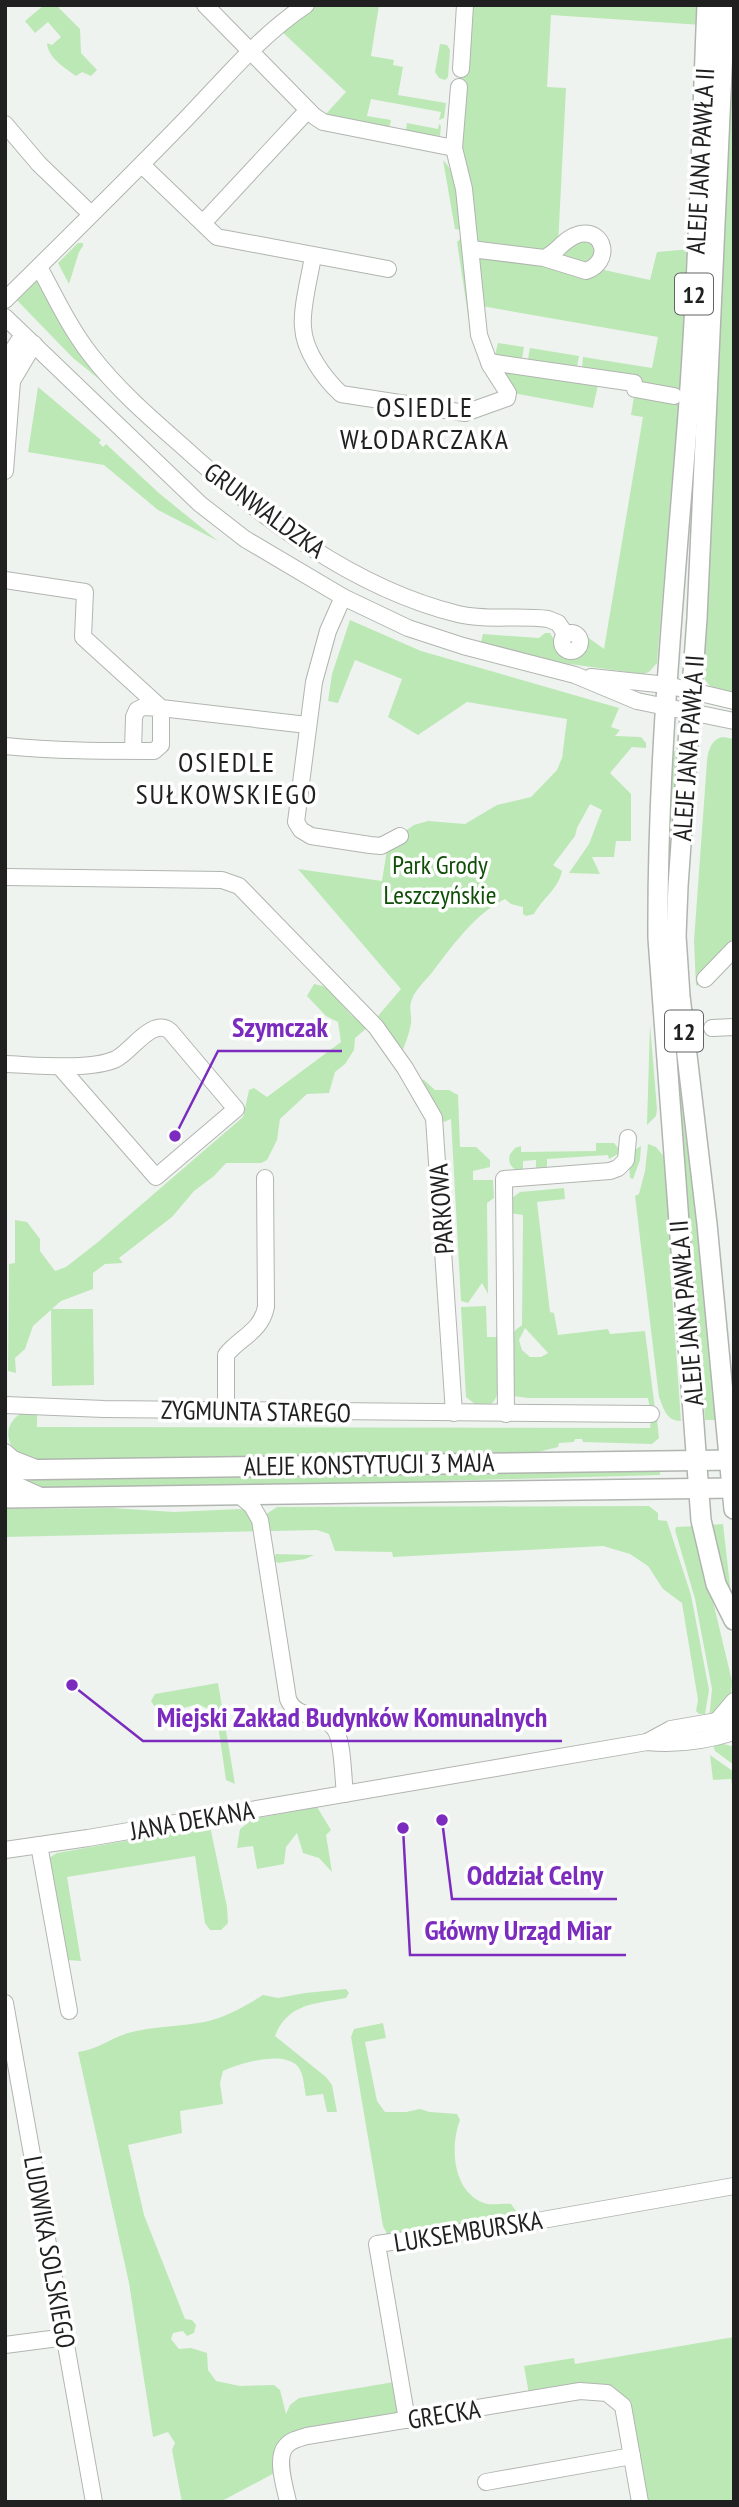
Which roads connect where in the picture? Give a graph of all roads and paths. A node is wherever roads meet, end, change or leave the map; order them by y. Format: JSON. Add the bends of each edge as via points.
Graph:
{"nodes":[{"id":1,"x":205,"y":5,"type":"edge"},
{"id":2,"x":306,"y":5,"type":"edge"},
{"id":3,"x":465,"y":5,"type":"edge"},
{"id":4,"x":707,"y":5,"type":"edge"},
{"id":5,"x":725,"y":5,"type":"edge"},
{"id":6,"x":251,"y":52,"type":"junction"},
{"id":7,"x":461,"y":69,"type":"dead end"},
{"id":8,"x":459,"y":87,"type":"dead end"},
{"id":9,"x":308,"y":110,"type":"junction"},
{"id":10,"x":5,"y":124,"type":"edge"},
{"id":11,"x":454,"y":148,"type":"junction"},
{"id":12,"x":142,"y":165,"type":"junction"},
{"id":13,"x":91,"y":214,"type":"junction"},
{"id":14,"x":203,"y":223,"type":"junction"},
{"id":15,"x":471,"y":249,"type":"junction"},
{"id":16,"x":313,"y":256,"type":"junction"},
{"id":17,"x":544,"y":258,"type":"dead end"},
{"id":18,"x":39,"y":267,"type":"junction"},
{"id":19,"x":388,"y":270,"type":"dead end"},
{"id":20,"x":5,"y":300,"type":"edge"},
{"id":21,"x":5,"y":317,"type":"edge"},
{"id":22,"x":28,"y":339,"type":"junction"},
{"id":23,"x":489,"y":362,"type":"junction"},
{"id":24,"x":54,"y":365,"type":"junction"},
{"id":25,"x":15,"y":376,"type":"junction"},
{"id":26,"x":674,"y":396,"type":"dead end"},
{"id":27,"x":5,"y":471,"type":"edge"},
{"id":28,"x":5,"y":580,"type":"edge"},
{"id":29,"x":343,"y":597,"type":"junction"},
{"id":30,"x":566,"y":635,"type":"dead end"},
{"id":31,"x":575,"y":675,"type":"junction"},
{"id":32,"x":667,"y":685,"type":"junction"},
{"id":33,"x":692,"y":691,"type":"junction"},
{"id":34,"x":734,"y":701,"type":"edge"},
{"id":35,"x":161,"y":708,"type":"junction"},
{"id":36,"x":665,"y":708,"type":"junction"},
{"id":37,"x":691,"y":713,"type":"junction"},
{"id":38,"x":734,"y":721,"type":"edge"},
{"id":39,"x":307,"y":725,"type":"junction"},
{"id":40,"x":5,"y":747,"type":"edge"},
{"id":41,"x":134,"y":751,"type":"junction"},
{"id":42,"x":400,"y":836,"type":"dead end"},
{"id":43,"x":5,"y":877,"type":"edge"},
{"id":44,"x":734,"y":949,"type":"edge"},
{"id":45,"x":705,"y":979,"type":"dead end"},
{"id":46,"x":734,"y":1027,"type":"edge"},
{"id":47,"x":712,"y":1028,"type":"dead end"},
{"id":48,"x":5,"y":1064,"type":"edge"},
{"id":49,"x":61,"y":1066,"type":"junction"},
{"id":50,"x":628,"y":1138,"type":"dead end"},
{"id":51,"x":265,"y":1178,"type":"dead end"},
{"id":52,"x":5,"y":1405,"type":"edge"},
{"id":53,"x":226,"y":1410,"type":"junction"},
{"id":54,"x":454,"y":1413,"type":"junction"},
{"id":55,"x":506,"y":1414,"type":"junction"},
{"id":56,"x":651,"y":1414,"type":"dead end"},
{"id":57,"x":5,"y":1452,"type":"edge"},
{"id":58,"x":732,"y":1460,"type":"edge"},
{"id":59,"x":698,"y":1461,"type":"junction"},
{"id":60,"x":38,"y":1469,"type":"junction"},
{"id":61,"x":5,"y":1470,"type":"edge"},
{"id":62,"x":5,"y":1477,"type":"edge"},
{"id":63,"x":733,"y":1488,"type":"edge"},
{"id":64,"x":699,"y":1489,"type":"junction"},
{"id":65,"x":239,"y":1495,"type":"junction"},
{"id":66,"x":278,"y":1495,"type":"junction"},
{"id":67,"x":5,"y":1498,"type":"edge"},
{"id":68,"x":46,"y":1498,"type":"junction"},
{"id":69,"x":734,"y":1509,"type":"edge"},
{"id":70,"x":260,"y":1520,"type":"junction"},
{"id":71,"x":734,"y":1620,"type":"edge"},
{"id":72,"x":734,"y":1701,"type":"edge"},
{"id":73,"x":734,"y":1721,"type":"edge"},
{"id":74,"x":726,"y":1733,"type":"edge"},
{"id":75,"x":345,"y":1794,"type":"junction"},
{"id":76,"x":39,"y":1845,"type":"junction"},
{"id":77,"x":5,"y":1850,"type":"edge"},
{"id":78,"x":5,"y":2003,"type":"edge"},
{"id":79,"x":69,"y":2011,"type":"dead end"},
{"id":80,"x":734,"y":2186,"type":"edge"},
{"id":81,"x":66,"y":2337,"type":"junction"},
{"id":82,"x":5,"y":2345,"type":"edge"},
{"id":83,"x":407,"y":2420,"type":"junction"},
{"id":84,"x":632,"y":2456,"type":"junction"},
{"id":85,"x":486,"y":2482,"type":"dead end"},
{"id":86,"x":94,"y":2502,"type":"edge"},
{"id":87,"x":288,"y":2502,"type":"edge"},
{"id":88,"x":640,"y":2502,"type":"edge"}],
"edges":[{"from":1,"to":6,"type":"street"},
{"from":2,"to":6,"type":"street"},
{"from":3,"to":7,"type":"street"},
{"from":4,"to":32,"type":"main road","name":"ALEJE JANA PAWŁA II","number":"12","via":[[690,384]]},
{"from":5,"to":33,"type":"main road","name":"ALEJE JANA PAWŁA II","number":"12"},
{"from":6,"to":9,"type":"street"},
{"from":6,"to":12,"type":"street"},
{"from":8,"to":11,"type":"street"},
{"from":9,"to":11,"type":"street","via":[[330,125]]},
{"from":9,"to":14,"type":"street"},
{"from":10,"to":13,"type":"street"},
{"from":11,"to":15,"type":"street"},
{"from":12,"to":13,"type":"street"},
{"from":12,"to":14,"type":"street"},
{"from":13,"to":18,"type":"street"},
{"from":14,"to":16,"type":"street","via":[[217,237]]},
{"from":15,"to":17,"type":"street"},
{"from":15,"to":23,"type":"street","via":[[479,335]]},
{"from":16,"to":19,"type":"street"},
{"from":16,"to":23,"type":"street","via":[[304,339],[328,382],[341,394],[465,412],[507,398]]},
{"from":18,"to":20,"type":"street"},
{"from":18,"to":30,"type":"street","name":"GRUNWALDZKA","via":[[79,340],[103,370],[218,478],[283,530],[351,571],[429,606],[469,616],[548,619]]},
{"from":21,"to":22,"type":"street","name":"GRUNWALDZKA"},
{"from":22,"to":24,"type":"street","name":"GRUNWALDZKA"},
{"from":22,"to":25,"type":"street","via":[[12,351],[10,365]]},
{"from":23,"to":26,"type":"street","via":[[634,383],[635,390]]},
{"from":24,"to":25,"type":"street","via":[[34,366]]},
{"from":24,"to":29,"type":"street","name":"GRUNWALDZKA","via":[[200,504],[246,539]]},
{"from":25,"to":27,"type":"street"},
{"from":28,"to":35,"type":"street","via":[[85,592],[83,637]]},
{"from":29,"to":31,"type":"street","name":"GRUNWALDZKA","via":[[463,646]]},
{"from":29,"to":39,"type":"street","via":[[320,655]]},
{"from":31,"to":32,"type":"street","name":"GRUNWALDZKA"},
{"from":31,"to":36,"type":"street","name":"GRUNWALDZKA"},
{"from":32,"to":33,"type":"street","name":"GRUNWALDZKA"},
{"from":32,"to":36,"type":"main road","name":"ALEJE JANA PAWŁA II","number":"12"},
{"from":33,"to":34,"type":"street","name":"GRUNWALDZKA"},
{"from":33,"to":37,"type":"main road","name":"ALEJE JANA PAWŁA II","number":"12"},
{"from":35,"to":39,"type":"street"},
{"from":35,"to":41,"type":"street","via":[[159,748]]},
{"from":35,"to":41,"type":"street","via":[[137,710]]},
{"from":36,"to":37,"type":"street","name":"GRUNWALDZKA"},
{"from":36,"to":59,"type":"main road","name":"ALEJE JANA PAWŁA II","number":"12","via":[[657,880],[659,961]]},
{"from":37,"to":38,"type":"street","name":"GRUNWALDZKA"},
{"from":37,"to":58,"type":"main road","name":"ALEJE JANA PAWŁA II","number":"12","via":[[678,886],[679,984]]},
{"from":39,"to":42,"type":"street","via":[[296,814],[302,830],[311,836],[381,846]]},
{"from":40,"to":41,"type":"street"},
{"from":43,"to":54,"type":"street","name":"PARKOWA","via":[[222,880],[239,886],[373,1023],[434,1118]]},
{"from":44,"to":45,"type":"street"},
{"from":46,"to":47,"type":"street"},
{"from":48,"to":49,"type":"street"},
{"from":49,"to":49,"type":"street","via":[[113,1060],[155,1028],[163,1027],[236,1109],[156,1177]]},
{"from":50,"to":55,"type":"street","via":[[626,1160],[610,1171],[504,1179]]},
{"from":51,"to":53,"type":"street","via":[[266,1307],[253,1332],[226,1355]]},
{"from":52,"to":53,"type":"street","name":"ZYGMUNTA STAREGO"},
{"from":53,"to":54,"type":"street","name":"ZYGMUNTA STAREGO"},
{"from":54,"to":55,"type":"street","name":"ZYGMUNTA STAREGO"},
{"from":55,"to":56,"type":"street","name":"ZYGMUNTA STAREGO"},
{"from":57,"to":60,"type":"street"},
{"from":58,"to":59,"type":"main road","name":"ALEJE KONSTYTUCJI 3 MAJA"},
{"from":58,"to":63,"type":"main road","name":"ALEJE JANA PAWŁA II","number":"12"},
{"from":59,"to":60,"type":"main road","name":"ALEJE KONSTYTUCJI 3 MAJA"},
{"from":59,"to":64,"type":"main road","name":"ALEJE JANA PAWŁA II","number":"12"},
{"from":60,"to":61,"type":"main road","name":"ALEJE KONSTYTUCJI 3 MAJA"},
{"from":62,"to":68,"type":"street"},
{"from":63,"to":64,"type":"main road","name":"ALEJE KONSTYTUCJI 3 MAJA"},
{"from":63,"to":69,"type":"main road","number":"12"},
{"from":64,"to":66,"type":"main road","name":"ALEJE KONSTYTUCJI 3 MAJA"},
{"from":64,"to":71,"type":"main road","number":"12","via":[[716,1584]]},
{"from":65,"to":66,"type":"main road","name":"ALEJE KONSTYTUCJI 3 MAJA"},
{"from":65,"to":68,"type":"main road","name":"ALEJE KONSTYTUCJI 3 MAJA"},
{"from":65,"to":70,"type":"street"},
{"from":66,"to":70,"type":"street"},
{"from":67,"to":68,"type":"main road","name":"ALEJE KONSTYTUCJI 3 MAJA"},
{"from":70,"to":75,"type":"street","via":[[288,1699],[294,1709],[329,1723],[337,1732]]},
{"from":72,"to":74,"type":"street"},
{"from":73,"to":74,"type":"street","name":"JANA DEKANA"},
{"from":74,"to":75,"type":"street","name":"JANA DEKANA","via":[[673,1745],[647,1742]]},
{"from":75,"to":76,"type":"street","name":"JANA DEKANA"},
{"from":76,"to":77,"type":"street","name":"JANA DEKANA"},
{"from":76,"to":79,"type":"street"},
{"from":78,"to":81,"type":"street","name":"LUDWIKA SOLSKIEGO"},
{"from":80,"to":83,"type":"street","name":"LUKSEMBURSKA","via":[[377,2244]]},
{"from":81,"to":82,"type":"street"},
{"from":81,"to":86,"type":"street","name":"LUDWIKA SOLSKIEGO"},
{"from":83,"to":84,"type":"street","name":"GRECKA","via":[[580,2391],[607,2393],[623,2406]]},
{"from":83,"to":87,"type":"street","name":"GRECKA","via":[[307,2436],[284,2447],[282,2469]]},
{"from":84,"to":85,"type":"street"},
{"from":84,"to":88,"type":"street"}]}
